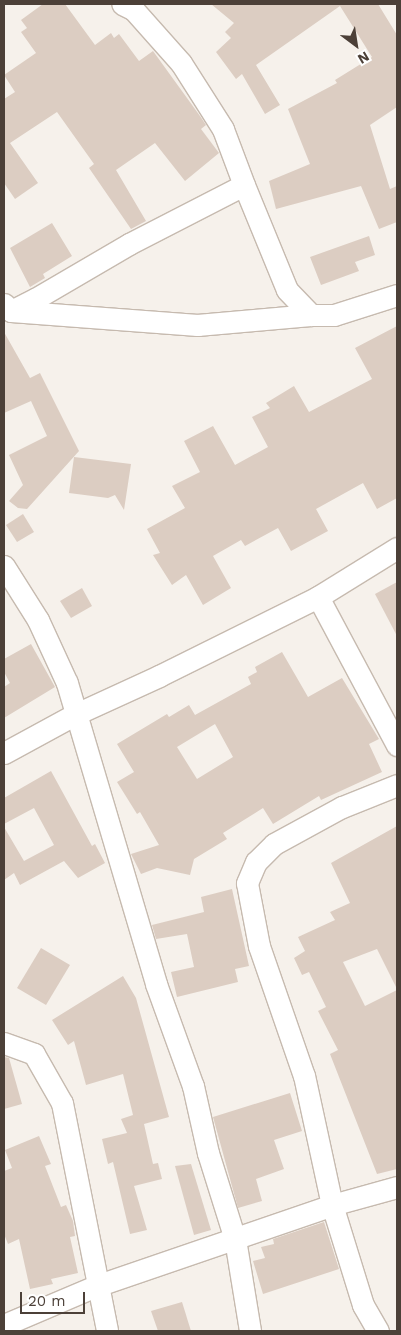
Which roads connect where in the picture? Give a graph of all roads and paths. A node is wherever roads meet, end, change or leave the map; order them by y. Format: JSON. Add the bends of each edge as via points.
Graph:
{"nodes":[{"id":1,"x":122,"y":4,"type":"edge"},
{"id":2,"x":244,"y":186,"type":"junction"},
{"id":3,"x":397,"y":295,"type":"edge"},
{"id":4,"x":8,"y":308,"type":"edge"},
{"id":5,"x":311,"y":315,"type":"junction"},
{"id":6,"x":397,"y":548,"type":"edge"},
{"id":7,"x":4,"y":566,"type":"edge"},
{"id":8,"x":318,"y":597,"type":"junction"},
{"id":9,"x":74,"y":714,"type":"junction"},
{"id":10,"x":397,"y":745,"type":"edge"},
{"id":11,"x":4,"y":753,"type":"edge"},
{"id":12,"x":397,"y":785,"type":"edge"},
{"id":13,"x":4,"y":1043,"type":"edge"},
{"id":14,"x":397,"y":1187,"type":"edge"},
{"id":15,"x":332,"y":1205,"type":"junction"},
{"id":16,"x":234,"y":1239,"type":"junction"},
{"id":17,"x":96,"y":1286,"type":"junction"},
{"id":18,"x":4,"y":1325,"type":"edge"},
{"id":19,"x":107,"y":1331,"type":"edge"},
{"id":20,"x":250,"y":1331,"type":"edge"},
{"id":21,"x":378,"y":1331,"type":"edge"}],
"edges":[{"from":1,"to":2,"type":"street","via":[[134,10],[181,63],[223,129]]},
{"from":2,"to":4,"type":"street"},
{"from":2,"to":5,"type":"street","via":[[287,290]]},
{"from":3,"to":5,"type":"street","via":[[334,315]]},
{"from":4,"to":5,"type":"street","via":[[197,325]]},
{"from":6,"to":8,"type":"street"},
{"from":7,"to":9,"type":"street","via":[[38,620],[67,683]]},
{"from":8,"to":9,"type":"street"},
{"from":8,"to":10,"type":"street"},
{"from":9,"to":11,"type":"street"},
{"from":9,"to":16,"type":"street","via":[[156,984],[193,1086],[208,1153]]},
{"from":12,"to":15,"type":"street","via":[[342,807],[274,844],[256,862],[247,883],[259,946],[304,1076]]},
{"from":13,"to":17,"type":"street","via":[[34,1054],[62,1103],[84,1201]]},
{"from":14,"to":15,"type":"street"},
{"from":15,"to":16,"type":"street"},
{"from":15,"to":21,"type":"street","via":[[364,1305]]},
{"from":16,"to":17,"type":"street"},
{"from":16,"to":20,"type":"street"},
{"from":17,"to":18,"type":"street"},
{"from":17,"to":19,"type":"street"}]}
